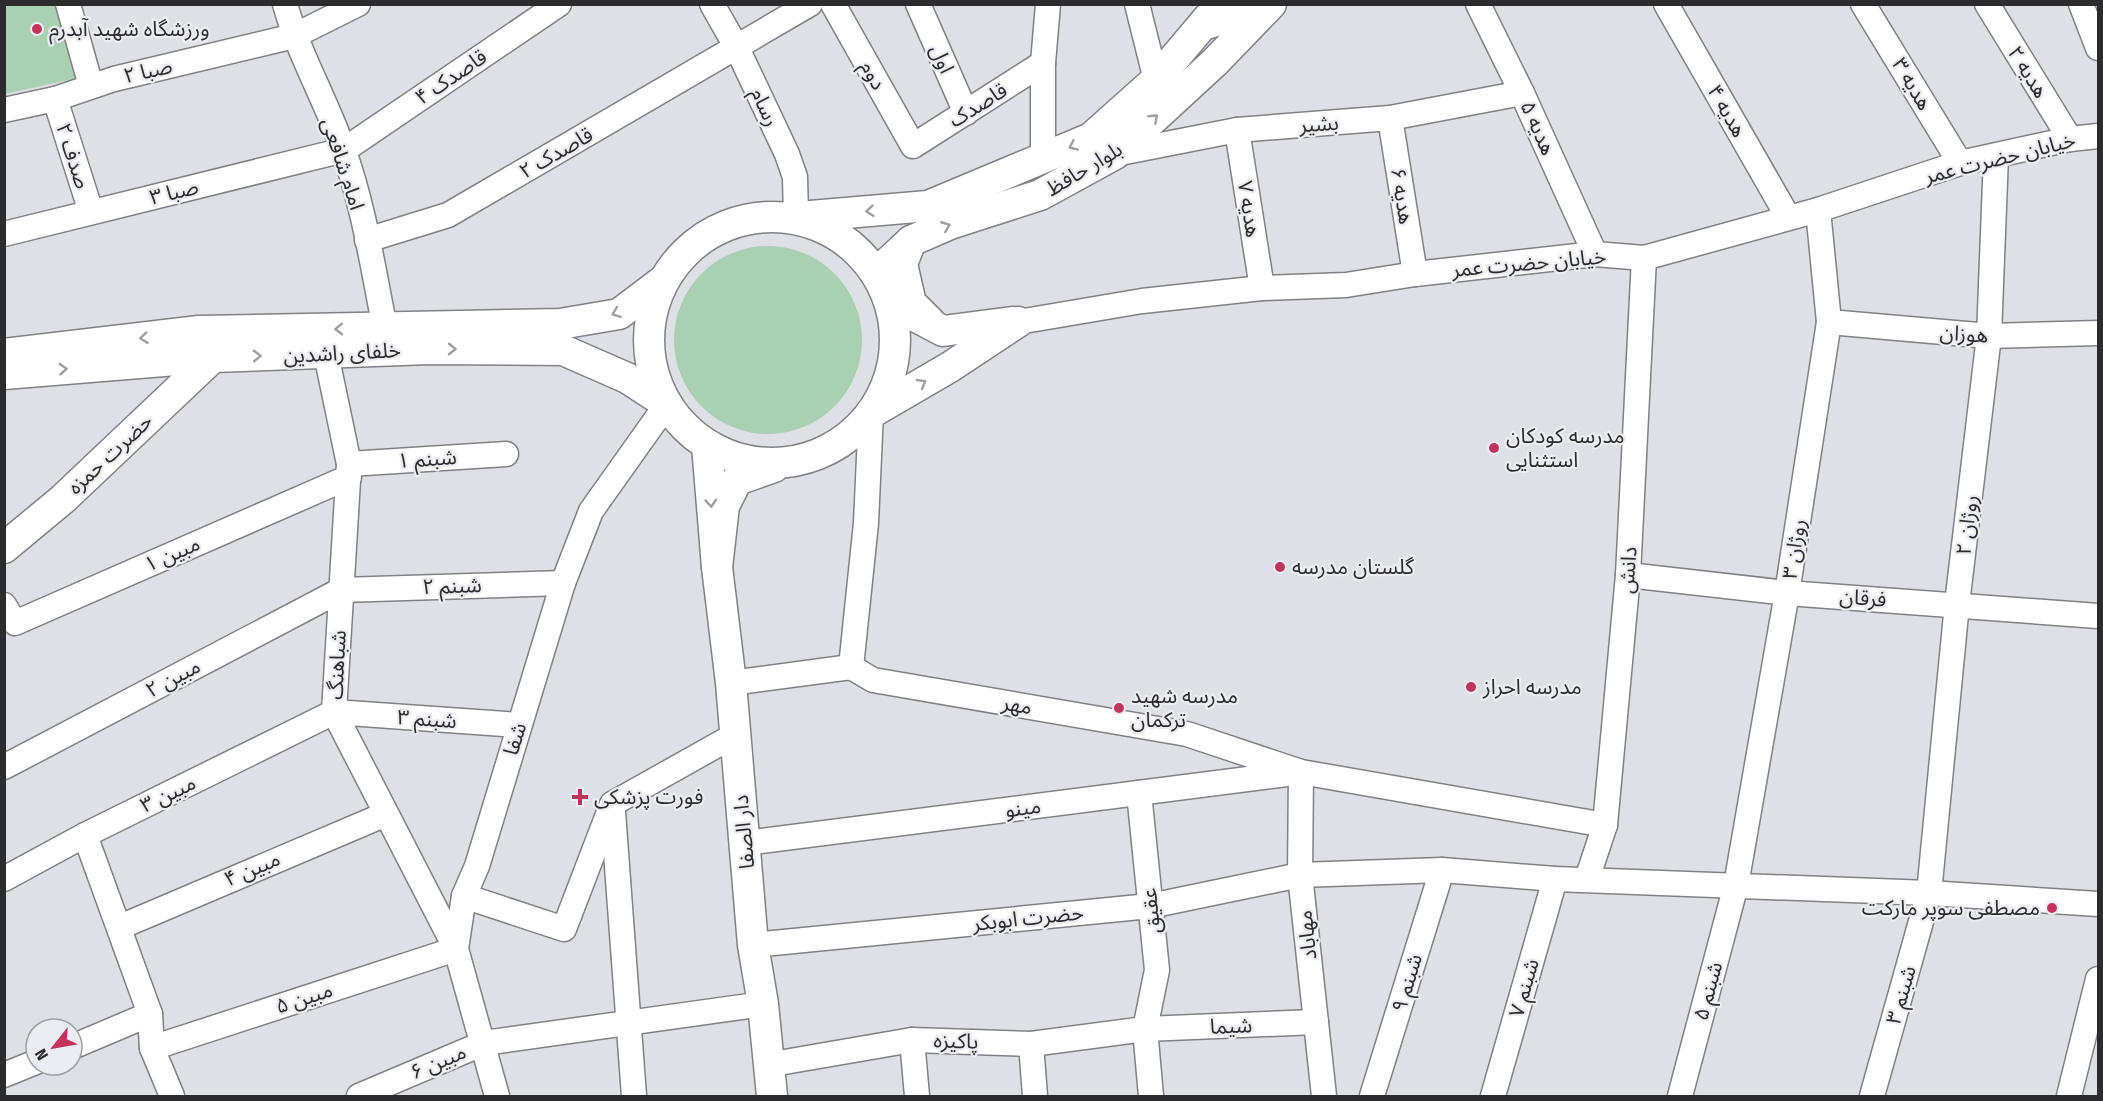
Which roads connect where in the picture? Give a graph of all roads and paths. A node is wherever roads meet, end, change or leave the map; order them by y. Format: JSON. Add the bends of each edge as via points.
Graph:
{"nodes":[{"id":1,"x":68,"y":4,"type":"edge"},
{"id":2,"x":285,"y":4,"type":"edge"},
{"id":3,"x":358,"y":4,"type":"edge"},
{"id":4,"x":559,"y":4,"type":"edge"},
{"id":5,"x":712,"y":4,"type":"edge"},
{"id":6,"x":810,"y":4,"type":"edge"},
{"id":7,"x":833,"y":4,"type":"edge"},
{"id":8,"x":918,"y":4,"type":"edge"},
{"id":9,"x":1048,"y":4,"type":"edge"},
{"id":10,"x":1137,"y":4,"type":"edge"},
{"id":11,"x":1220,"y":4,"type":"edge"},
{"id":12,"x":1478,"y":4,"type":"edge"},
{"id":13,"x":1666,"y":4,"type":"edge"},
{"id":14,"x":1863,"y":4,"type":"edge"},
{"id":15,"x":1987,"y":4,"type":"edge"},
{"id":16,"x":2081,"y":4,"type":"edge"},
{"id":17,"x":1273,"y":5,"type":"edge"},
{"id":18,"x":1200,"y":29,"type":"junction"},
{"id":19,"x":294,"y":36,"type":"junction"},
{"id":20,"x":737,"y":48,"type":"junction"},
{"id":21,"x":2098,"y":48,"type":"edge"},
{"id":22,"x":1043,"y":63,"type":"junction"},
{"id":23,"x":1156,"y":80,"type":"junction"},
{"id":24,"x":91,"y":87,"type":"junction"},
{"id":25,"x":1522,"y":93,"type":"junction"},
{"id":26,"x":55,"y":99,"type":"junction"},
{"id":27,"x":4,"y":110,"type":"edge"},
{"id":28,"x":966,"y":112,"type":"junction"},
{"id":29,"x":1389,"y":118,"type":"junction"},
{"id":30,"x":1237,"y":130,"type":"junction"},
{"id":31,"x":2098,"y":136,"type":"edge"},
{"id":32,"x":2070,"y":139,"type":"junction"},
{"id":33,"x":913,"y":146,"type":"joint"},
{"id":34,"x":344,"y":150,"type":"junction"},
{"id":35,"x":1115,"y":154,"type":"junction"},
{"id":36,"x":1996,"y":156,"type":"junction"},
{"id":37,"x":1043,"y":159,"type":"junction"},
{"id":38,"x":1960,"y":164,"type":"junction"},
{"id":39,"x":1818,"y":210,"type":"junction"},
{"id":40,"x":91,"y":212,"type":"junction"},
{"id":41,"x":796,"y":217,"type":"junction"},
{"id":42,"x":1788,"y":218,"type":"junction"},
{"id":43,"x":4,"y":234,"type":"edge"},
{"id":44,"x":367,"y":240,"type":"junction"},
{"id":45,"x":911,"y":241,"type":"junction"},
{"id":46,"x":1594,"y":254,"type":"junction"},
{"id":47,"x":1644,"y":258,"type":"junction"},
{"id":48,"x":1415,"y":274,"type":"junction"},
{"id":49,"x":664,"y":280,"type":"junction"},
{"id":50,"x":1262,"y":288,"type":"junction"},
{"id":51,"x":887,"y":297,"type":"junction"},
{"id":52,"x":1018,"y":321,"type":"junction"},
{"id":53,"x":1829,"y":322,"type":"junction"},
{"id":54,"x":385,"y":328,"type":"junction"},
{"id":55,"x":943,"y":331,"type":"junction"},
{"id":56,"x":2098,"y":333,"type":"edge"},
{"id":57,"x":1989,"y":336,"type":"junction"},
{"id":58,"x":4,"y":354,"type":"edge"},
{"id":59,"x":326,"y":354,"type":"junction"},
{"id":60,"x":213,"y":357,"type":"junction"},
{"id":61,"x":4,"y":374,"type":"edge"},
{"id":62,"x":667,"y":404,"type":"junction"},
{"id":63,"x":871,"y":413,"type":"junction"},
{"id":64,"x":707,"y":445,"type":"junction"},
{"id":65,"x":506,"y":454,"type":"dead end"},
{"id":66,"x":788,"y":462,"type":"junction"},
{"id":67,"x":349,"y":471,"type":"junction"},
{"id":68,"x":4,"y":548,"type":"edge"},
{"id":69,"x":717,"y":567,"type":"junction"},
{"id":70,"x":1628,"y":575,"type":"junction"},
{"id":71,"x":563,"y":583,"type":"junction"},
{"id":72,"x":341,"y":590,"type":"junction"},
{"id":73,"x":1787,"y":593,"type":"junction"},
{"id":74,"x":1957,"y":604,"type":"junction"},
{"id":75,"x":4,"y":605,"type":"edge"},
{"id":76,"x":2098,"y":616,"type":"edge"},
{"id":77,"x":852,"y":667,"type":"junction"},
{"id":78,"x":731,"y":683,"type":"junction"},
{"id":79,"x":334,"y":712,"type":"junction"},
{"id":80,"x":519,"y":725,"type":"junction"},
{"id":81,"x":735,"y":735,"type":"junction"},
{"id":82,"x":4,"y":767,"type":"edge"},
{"id":83,"x":1301,"y":772,"type":"junction"},
{"id":84,"x":1139,"y":793,"type":"junction"},
{"id":85,"x":612,"y":804,"type":"junction"},
{"id":86,"x":386,"y":814,"type":"junction"},
{"id":87,"x":1605,"y":825,"type":"junction"},
{"id":88,"x":85,"y":835,"type":"junction"},
{"id":89,"x":746,"y":843,"type":"junction"},
{"id":90,"x":1442,"y":870,"type":"junction"},
{"id":91,"x":1300,"y":875,"type":"junction"},
{"id":92,"x":4,"y":879,"type":"edge"},
{"id":93,"x":1554,"y":879,"type":"junction"},
{"id":94,"x":1587,"y":879,"type":"junction"},
{"id":95,"x":1736,"y":885,"type":"junction"},
{"id":96,"x":1929,"y":893,"type":"junction"},
{"id":97,"x":464,"y":896,"type":"junction"},
{"id":98,"x":2098,"y":904,"type":"edge"},
{"id":99,"x":1150,"y":906,"type":"junction"},
{"id":100,"x":120,"y":927,"type":"junction"},
{"id":101,"x":753,"y":945,"type":"junction"},
{"id":102,"x":456,"y":948,"type":"junction"},
{"id":103,"x":2098,"y":979,"type":"edge"},
{"id":104,"x":763,"y":1004,"type":"junction"},
{"id":105,"x":150,"y":1014,"type":"junction"},
{"id":106,"x":629,"y":1023,"type":"junction"},
{"id":107,"x":1316,"y":1023,"type":"junction"},
{"id":108,"x":1145,"y":1029,"type":"junction"},
{"id":109,"x":912,"y":1040,"type":"junction"},
{"id":110,"x":84,"y":1042,"type":"edge"},
{"id":111,"x":484,"y":1042,"type":"junction"},
{"id":112,"x":1031,"y":1044,"type":"junction"},
{"id":113,"x":152,"y":1048,"type":"junction"},
{"id":114,"x":767,"y":1065,"type":"junction"},
{"id":115,"x":24,"y":1067,"type":"edge"},
{"id":116,"x":4,"y":1076,"type":"edge"},
{"id":117,"x":172,"y":1096,"type":"edge"},
{"id":118,"x":359,"y":1096,"type":"edge"},
{"id":119,"x":497,"y":1096,"type":"edge"},
{"id":120,"x":634,"y":1096,"type":"edge"},
{"id":121,"x":772,"y":1096,"type":"edge"},
{"id":122,"x":917,"y":1096,"type":"edge"},
{"id":123,"x":1035,"y":1096,"type":"edge"},
{"id":124,"x":1151,"y":1096,"type":"edge"},
{"id":125,"x":1324,"y":1096,"type":"edge"},
{"id":126,"x":1372,"y":1096,"type":"edge"},
{"id":127,"x":1493,"y":1096,"type":"edge"},
{"id":128,"x":1680,"y":1096,"type":"edge"},
{"id":129,"x":1872,"y":1096,"type":"edge"},
{"id":130,"x":2069,"y":1096,"type":"edge"}],
"edges":[{"from":1,"to":24,"type":"street"},
{"from":2,"to":19,"type":"street","name":"امام شافعی"},
{"from":3,"to":19,"type":"street","name":"صبا ۲"},
{"from":4,"to":34,"type":"street","name":"قاصدک ۴"},
{"from":5,"to":20,"type":"street","name":"رسام"},
{"from":6,"to":20,"type":"street","name":"قاصدک ۲"},
{"from":7,"to":33,"type":"street","name":"دوم"},
{"from":8,"to":28,"type":"street","name":"اول"},
{"from":9,"to":22,"type":"street"},
{"from":10,"to":23,"type":"street"},
{"from":11,"to":18,"type":"main road","name":"بلوار حافظ"},
{"from":12,"to":25,"type":"street","name":"هدیه ۵"},
{"from":13,"to":42,"type":"street","name":"هدیه ۴"},
{"from":14,"to":38,"type":"street","name":"هدیه ۳"},
{"from":15,"to":32,"type":"street","name":"هدیه ۲"},
{"from":16,"to":21,"type":"street"},
{"from":17,"to":18,"type":"street"},
{"from":35,"to":17,"type":"main road","name":"بلوار حافظ","one_way":true},
{"from":18,"to":23,"type":"main road","name":"بلوار حافظ"},
{"from":19,"to":24,"type":"street","name":"صبا ۲"},
{"from":19,"to":34,"type":"street","name":"امام شافعی"},
{"from":20,"to":41,"type":"street","name":"رسام","via":[[787,154],[795,177]]},
{"from":20,"to":44,"type":"street","name":"قاصدک ۲","via":[[448,215]]},
{"from":22,"to":28,"type":"street","name":"قاصدک"},
{"from":22,"to":37,"type":"street"},
{"from":23,"to":37,"type":"main road","name":"بلوار حافظ","one_way":true,"via":[[1091,138]]},
{"from":24,"to":26,"type":"street","name":"صبا ۲"},
{"from":25,"to":29,"type":"street","name":"بشیر"},
{"from":25,"to":46,"type":"street","name":"هدیه ۵"},
{"from":26,"to":27,"type":"street","name":"صبا ۲"},
{"from":26,"to":40,"type":"street","name":"صدف ۲"},
{"from":28,"to":33,"type":"street","name":"قاصدک"},
{"from":29,"to":30,"type":"street","name":"بشیر"},
{"from":29,"to":48,"type":"street","name":"هدیه ۶"},
{"from":30,"to":35,"type":"street","name":"بشیر"},
{"from":30,"to":50,"type":"street","name":"هدیه ۷"},
{"from":31,"to":32,"type":"street","name":"خیابان حضرت عمر"},
{"from":32,"to":36,"type":"street","name":"خیابان حضرت عمر"},
{"from":34,"to":40,"type":"street","name":"صبا ۳"},
{"from":34,"to":44,"type":"street","name":"امام شافعی"},
{"from":45,"to":35,"type":"main road","name":"بلوار حافظ","one_way":true,"via":[[1040,195]]},
{"from":36,"to":38,"type":"street","name":"خیابان حضرت عمر"},
{"from":36,"to":57,"type":"street","name":"روژان ۲"},
{"from":37,"to":41,"type":"main road","name":"بلوار حافظ","one_way":true,"via":[[928,206]]},
{"from":38,"to":39,"type":"street","name":"خیابان حضرت عمر"},
{"from":39,"to":42,"type":"street","name":"خیابان حضرت عمر"},
{"from":39,"to":53,"type":"street","name":"روژان ۳"},
{"from":40,"to":43,"type":"street","name":"صبا ۳"},
{"from":41,"to":49,"type":"main road","name":"بلوار حافظ","via":[[749,218],[718,229],[691,246]]},
{"from":41,"to":51,"type":"main road","via":[[826,229],[855,248]]},
{"from":42,"to":47,"type":"street","name":"خیابان حضرت عمر"},
{"from":44,"to":54,"type":"street","name":"امام شافعی"},
{"from":45,"to":51,"type":"main road","name":"بلوار حافظ","via":[[884,266]]},
{"from":45,"to":55,"type":"main road","via":[[902,264],[911,303]]},
{"from":46,"to":47,"type":"street","name":"خیابان حضرت عمر"},
{"from":46,"to":48,"type":"street","name":"خیابان حضرت عمر"},
{"from":47,"to":70,"type":"street","name":"دانش"},
{"from":48,"to":50,"type":"street","name":"خیابان حضرت عمر","via":[[1346,285]]},
{"from":49,"to":54,"type":"main road","name":"خلفای راشدین","one_way":true,"via":[[619,314],[560,324]]},
{"from":49,"to":62,"type":"main road","via":[[649,330],[656,381]]},
{"from":50,"to":52,"type":"street","name":"خیابان حضرت عمر","via":[[1142,301]]},
{"from":51,"to":55,"type":"main road"},
{"from":51,"to":63,"type":"main road","via":[[895,329],[894,357],[888,383]]},
{"from":52,"to":55,"type":"main road"},
{"from":63,"to":52,"type":"main road","one_way":true},
{"from":53,"to":57,"type":"street","name":"هوزان"},
{"from":53,"to":73,"type":"street","name":"روژان ۳"},
{"from":54,"to":58,"type":"main road","name":"خلفای راشدین","one_way":true,"via":[[199,331]]},
{"from":56,"to":57,"type":"street","name":"هوزان"},
{"from":57,"to":74,"type":"street","name":"روژان ۲"},
{"from":60,"to":59,"type":"main road","name":"خلفای راشدین","one_way":true},
{"from":59,"to":62,"type":"main road","name":"خلفای راشدین","one_way":true,"via":[[429,349],[562,350],[627,378]]},
{"from":59,"to":67,"type":"street","name":"شباهنگ"},
{"from":61,"to":60,"type":"main road","name":"خلفای راشدین","one_way":true},
{"from":60,"to":68,"type":"main road","name":"حضرت حمزه","via":[[63,499]]},
{"from":62,"to":64,"type":"main road","via":[[685,427]]},
{"from":62,"to":71,"type":"street","name":"شفا","via":[[591,511]]},
{"from":63,"to":66,"type":"main road","via":[[838,444],[814,456]]},
{"from":63,"to":77,"type":"street","via":[[866,523]]},
{"from":64,"to":66,"type":"main road","via":[[746,460]]},
{"from":64,"to":69,"type":"main road","one_way":true},
{"from":65,"to":67,"type":"street","name":"شبنم ۱"},
{"from":66,"to":69,"type":"main road","via":[[737,480],[724,506]]},
{"from":67,"to":72,"type":"street","name":"شباهنگ"},
{"from":67,"to":75,"type":"street","name":"مبین ۱","via":[[15,623]]},
{"from":69,"to":78,"type":"main road","name":"دار الصفا"},
{"from":70,"to":73,"type":"street","name":"فرقان"},
{"from":70,"to":87,"type":"street","name":"دانش"},
{"from":71,"to":72,"type":"street","name":"شبنم ۲"},
{"from":71,"to":80,"type":"street","name":"شفا"},
{"from":72,"to":79,"type":"street","name":"شباهنگ"},
{"from":72,"to":82,"type":"street","name":"مبین ۲"},
{"from":73,"to":74,"type":"street","name":"فرقان"},
{"from":73,"to":95,"type":"street","name":"روژان ۳"},
{"from":74,"to":76,"type":"street","name":"فرقان"},
{"from":74,"to":96,"type":"street","name":"روژان ۲"},
{"from":77,"to":78,"type":"street"},
{"from":77,"to":83,"type":"street","name":"مهر","via":[[873,680],[1187,734]]},
{"from":78,"to":81,"type":"main road","name":"دار الصفا"},
{"from":79,"to":80,"type":"street","name":"شبنم ۳"},
{"from":79,"to":86,"type":"street","name":"شباهنگ"},
{"from":79,"to":88,"type":"street","name":"مبین ۳"},
{"from":80,"to":97,"type":"street","name":"شفا","via":[[477,866]]},
{"from":81,"to":85,"type":"street"},
{"from":81,"to":89,"type":"main road","name":"دار الصفا"},
{"from":83,"to":84,"type":"street","name":"مینو"},
{"from":83,"to":87,"type":"street"},
{"from":83,"to":91,"type":"street","name":"مهاباد"},
{"from":84,"to":89,"type":"street","name":"مینو"},
{"from":84,"to":99,"type":"street","name":"عقیق"},
{"from":85,"to":97,"type":"street","via":[[564,929]]},
{"from":85,"to":106,"type":"street"},
{"from":86,"to":100,"type":"street","name":"مبین ۴"},
{"from":86,"to":102,"type":"street","name":"شباهنگ"},
{"from":87,"to":94,"type":"street","name":"دانش"},
{"from":88,"to":92,"type":"street","name":"مبین ۳"},
{"from":88,"to":100,"type":"street"},
{"from":89,"to":101,"type":"main road","name":"دار الصفا"},
{"from":90,"to":91,"type":"street","name":"حضرت ابوبکر"},
{"from":90,"to":93,"type":"street","name":"حضرت ابوبکر"},
{"from":90,"to":126,"type":"street","name":"شبنم ۹"},
{"from":91,"to":99,"type":"street","name":"حضرت ابوبکر"},
{"from":91,"to":107,"type":"street","name":"مهاباد"},
{"from":93,"to":94,"type":"street","name":"حضرت ابوبکر"},
{"from":93,"to":127,"type":"street","name":"شبنم ۷"},
{"from":94,"to":95,"type":"street","name":"حضرت ابوبکر"},
{"from":95,"to":96,"type":"street","name":"حضرت ابوبکر"},
{"from":95,"to":128,"type":"street","name":"شبنم ۵"},
{"from":96,"to":98,"type":"street","name":"حضرت ابوبکر"},
{"from":96,"to":129,"type":"street","name":"شبنم ۳"},
{"from":97,"to":102,"type":"street","name":"شفا"},
{"from":99,"to":101,"type":"street","name":"حضرت ابوبکر"},
{"from":99,"to":108,"type":"street","name":"عقیق","via":[[1157,970]]},
{"from":100,"to":105,"type":"street"},
{"from":101,"to":104,"type":"main road","name":"دار الصفا"},
{"from":102,"to":111,"type":"street","name":"شفا"},
{"from":102,"to":113,"type":"street","name":"مبین ۵"},
{"from":103,"to":130,"type":"street"},
{"from":104,"to":106,"type":"street","name":"مبین ۶"},
{"from":104,"to":114,"type":"main road","name":"دار الصفا"},
{"from":105,"to":110,"type":"street"},
{"from":105,"to":113,"type":"street"},
{"from":106,"to":111,"type":"street","name":"مبین ۶"},
{"from":106,"to":120,"type":"street"},
{"from":107,"to":108,"type":"street","name":"شیما"},
{"from":107,"to":125,"type":"street","name":"مهاباد"},
{"from":108,"to":112,"type":"street","name":"پاکیزه"},
{"from":108,"to":124,"type":"street","name":"عقیق"},
{"from":109,"to":112,"type":"street","name":"پاکیزه"},
{"from":109,"to":114,"type":"street","name":"پاکیزه"},
{"from":109,"to":122,"type":"street"},
{"from":111,"to":118,"type":"street","name":"مبین ۶"},
{"from":111,"to":119,"type":"street","name":"شفا"},
{"from":112,"to":123,"type":"street"},
{"from":113,"to":117,"type":"street"},
{"from":114,"to":121,"type":"main road","name":"دار الصفا"},
{"from":115,"to":116,"type":"street"}]}
